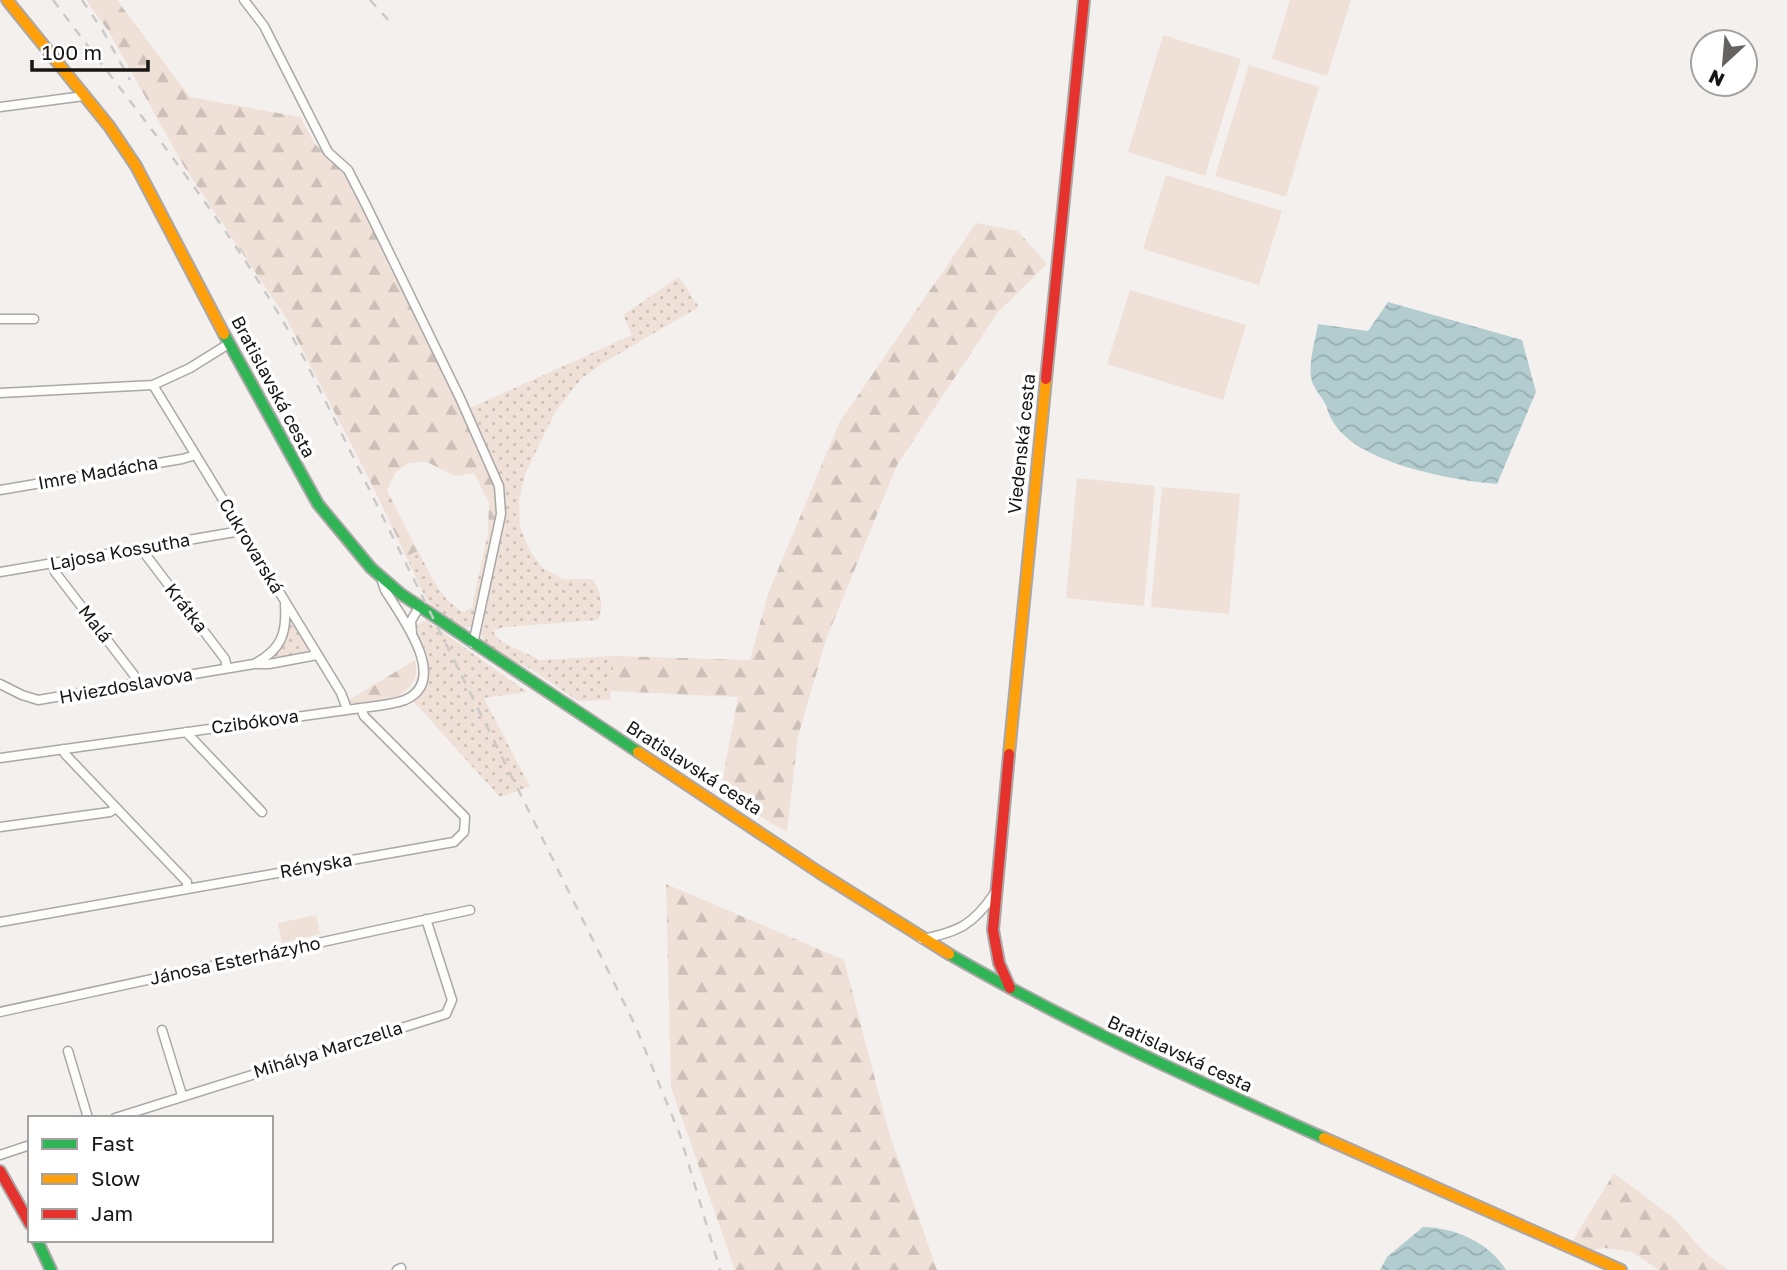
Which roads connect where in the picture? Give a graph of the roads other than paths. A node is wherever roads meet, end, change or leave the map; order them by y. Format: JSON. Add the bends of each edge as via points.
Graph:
{"nodes":[{"id":1,"x":7,"y":0,"type":"edge"},
{"id":2,"x":244,"y":0,"type":"edge"},
{"id":3,"x":1084,"y":0,"type":"edge"},
{"id":4,"x":84,"y":96,"type":"junction"},
{"id":5,"x":0,"y":107,"type":"edge"},
{"id":6,"x":0,"y":319,"type":"edge"},
{"id":7,"x":34,"y":319,"type":"dead end"},
{"id":8,"x":230,"y":343,"type":"junction"},
{"id":9,"x":153,"y":385,"type":"junction"},
{"id":10,"x":0,"y":393,"type":"edge"},
{"id":11,"x":196,"y":454,"type":"junction"},
{"id":12,"x":0,"y":490,"type":"edge"},
{"id":13,"x":241,"y":531,"type":"junction"},
{"id":14,"x":144,"y":548,"type":"junction"},
{"id":15,"x":54,"y":563,"type":"junction"},
{"id":16,"x":0,"y":572,"type":"edge"},
{"id":17,"x":381,"y":578,"type":"junction"},
{"id":18,"x":285,"y":602,"type":"junction"},
{"id":19,"x":419,"y":607,"type":"junction"},
{"id":20,"x":412,"y":636,"type":"junction"},
{"id":21,"x":473,"y":644,"type":"junction"},
{"id":22,"x":317,"y":655,"type":"junction"},
{"id":23,"x":254,"y":664,"type":"junction"},
{"id":24,"x":227,"y":668,"type":"junction"},
{"id":25,"x":0,"y":684,"type":"edge"},
{"id":26,"x":136,"y":684,"type":"junction"},
{"id":27,"x":361,"y":708,"type":"junction"},
{"id":28,"x":347,"y":709,"type":"junction"},
{"id":29,"x":187,"y":732,"type":"junction"},
{"id":30,"x":63,"y":749,"type":"junction"},
{"id":31,"x":0,"y":758,"type":"edge"},
{"id":32,"x":116,"y":808,"type":"junction"},
{"id":33,"x":262,"y":811,"type":"dead end"},
{"id":34,"x":0,"y":827,"type":"edge"},
{"id":35,"x":187,"y":888,"type":"junction"},
{"id":36,"x":995,"y":891,"type":"junction"},
{"id":37,"x":470,"y":910,"type":"dead end"},
{"id":38,"x":426,"y":919,"type":"junction"},
{"id":39,"x":0,"y":922,"type":"edge"},
{"id":40,"x":922,"y":939,"type":"junction"},
{"id":41,"x":1011,"y":990,"type":"junction"},
{"id":42,"x":0,"y":1012,"type":"edge"},
{"id":43,"x":162,"y":1030,"type":"dead end"},
{"id":44,"x":68,"y":1051,"type":"dead end"},
{"id":45,"x":182,"y":1096,"type":"junction"},
{"id":46,"x":87,"y":1116,"type":"edge"},
{"id":47,"x":121,"y":1116,"type":"edge"},
{"id":48,"x":28,"y":1146,"type":"edge"},
{"id":49,"x":0,"y":1155,"type":"edge"},
{"id":50,"x":0,"y":1171,"type":"edge"},
{"id":51,"x":28,"y":1220,"type":"edge"},
{"id":52,"x":38,"y":1242,"type":"edge"},
{"id":53,"x":51,"y":1270,"type":"edge"},
{"id":54,"x":1621,"y":1270,"type":"edge"}],
"edges":[{"from":1,"to":4,"type":"street","name":"Bratislavská cesta"},
{"from":2,"to":21,"type":"street","via":[[264,26],[328,152],[348,170],[499,486],[499,525]]},
{"from":3,"to":36,"type":"street","name":"Viedenská cesta"},
{"from":4,"to":5,"type":"street"},
{"from":4,"to":8,"type":"street","name":"Bratislavská cesta","via":[[136,166]]},
{"from":6,"to":7,"type":"street"},
{"from":8,"to":9,"type":"street"},
{"from":8,"to":17,"type":"street","name":"Bratislavská cesta","via":[[318,503]]},
{"from":9,"to":10,"type":"street"},
{"from":9,"to":11,"type":"street","name":"Cukrovarská"},
{"from":11,"to":12,"type":"street","name":"Imre Madácha"},
{"from":11,"to":13,"type":"street","name":"Cukrovarská"},
{"from":13,"to":14,"type":"street","name":"Lajosa Kossutha"},
{"from":13,"to":18,"type":"street","name":"Cukrovarská"},
{"from":14,"to":15,"type":"street","name":"Lajosa Kossutha"},
{"from":14,"to":24,"type":"street","name":"Krátka"},
{"from":15,"to":16,"type":"street","name":"Lajosa Kossutha"},
{"from":15,"to":26,"type":"street","name":"Malá","via":[[55,572],[134,675]]},
{"from":17,"to":19,"type":"street","name":"Bratislavská cesta"},
{"from":17,"to":20,"type":"street"},
{"from":18,"to":22,"type":"street","name":"Cukrovarská"},
{"from":18,"to":23,"type":"street","via":[[281,639],[269,656]]},
{"from":19,"to":20,"type":"street","via":[[411,621]]},
{"from":19,"to":21,"type":"street","name":"Bratislavská cesta"},
{"from":20,"to":27,"type":"street","name":"Czibókova","via":[[424,666],[415,692],[397,702]]},
{"from":21,"to":40,"type":"street","name":"Bratislavská cesta"},
{"from":22,"to":23,"type":"street","name":"Hviezdoslavova"},
{"from":22,"to":28,"type":"street","name":"Cukrovarská"},
{"from":23,"to":24,"type":"street","name":"Hviezdoslavova"},
{"from":24,"to":26,"type":"street","name":"Hviezdoslavova"},
{"from":25,"to":26,"type":"street","name":"Hviezdoslavova","via":[[38,700]]},
{"from":27,"to":28,"type":"street","name":"Czibókova"},
{"from":27,"to":35,"type":"street","name":"Rényska","via":[[465,817],[464,832],[454,842]]},
{"from":28,"to":29,"type":"street","name":"Czibókova"},
{"from":29,"to":30,"type":"street","name":"Czibókova"},
{"from":29,"to":33,"type":"street"},
{"from":30,"to":31,"type":"street","name":"Czibókova"},
{"from":30,"to":32,"type":"street"},
{"from":32,"to":34,"type":"street"},
{"from":32,"to":35,"type":"street","via":[[187,882]]},
{"from":35,"to":39,"type":"street","name":"Rényska"},
{"from":36,"to":40,"type":"street","via":[[966,926]]},
{"from":36,"to":41,"type":"street","name":"Viedenská cesta","via":[[994,951]]},
{"from":37,"to":38,"type":"street","name":"Jánosa Esterházyho"},
{"from":38,"to":42,"type":"street","name":"Jánosa Esterházyho"},
{"from":38,"to":45,"type":"street","name":"Mihálya Marczella","via":[[452,1000],[446,1014]]},
{"from":40,"to":41,"type":"street","name":"Bratislavská cesta"},
{"from":41,"to":54,"type":"street","name":"Bratislavská cesta","via":[[1160,1065]]},
{"from":43,"to":45,"type":"street"},
{"from":44,"to":46,"type":"street"},
{"from":45,"to":47,"type":"street","name":"Mihálya Marczella"},
{"from":48,"to":49,"type":"street"},
{"from":50,"to":51,"type":"street"},
{"from":52,"to":53,"type":"street"}]}
